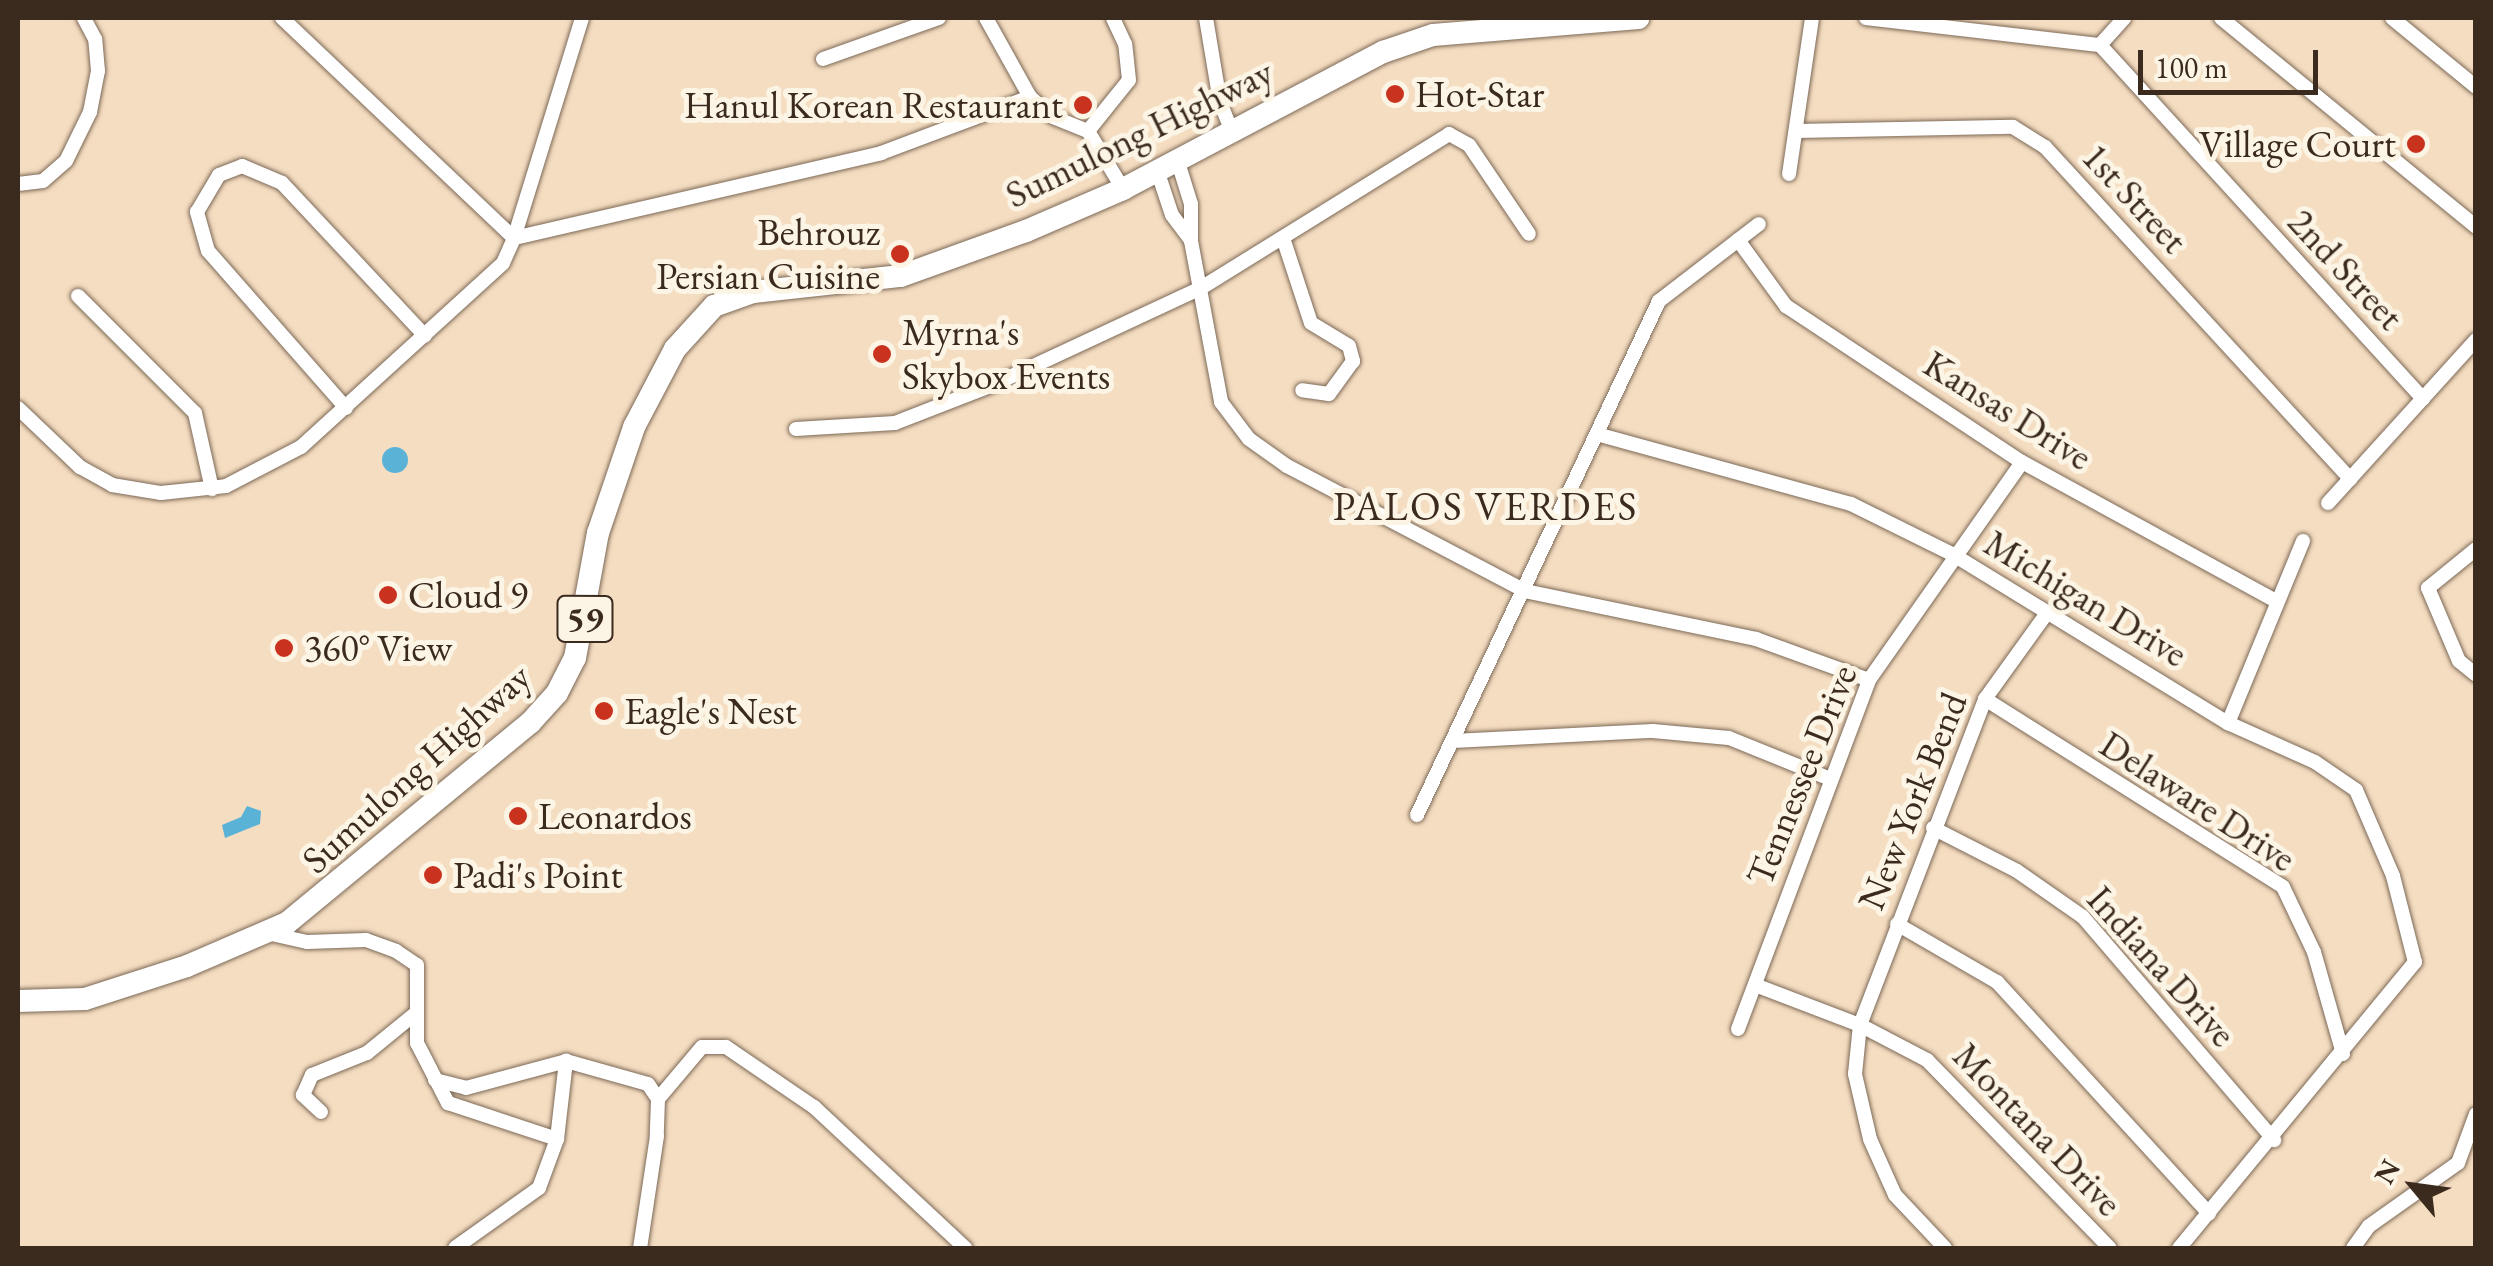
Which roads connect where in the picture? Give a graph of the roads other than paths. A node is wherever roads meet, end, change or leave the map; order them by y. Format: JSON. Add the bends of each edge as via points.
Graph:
{"nodes":[{"id":1,"x":84,"y":18,"type":"edge"},
{"id":2,"x":282,"y":18,"type":"edge"},
{"id":3,"x":582,"y":18,"type":"edge"},
{"id":4,"x":939,"y":18,"type":"edge"},
{"id":5,"x":986,"y":18,"type":"edge"},
{"id":6,"x":1112,"y":18,"type":"edge"},
{"id":7,"x":1206,"y":18,"type":"edge"},
{"id":8,"x":1638,"y":18,"type":"edge"},
{"id":9,"x":1812,"y":18,"type":"edge"},
{"id":10,"x":1866,"y":18,"type":"edge"},
{"id":11,"x":2124,"y":18,"type":"edge"},
{"id":12,"x":2221,"y":18,"type":"edge"},
{"id":13,"x":2392,"y":18,"type":"edge"},
{"id":14,"x":1903,"y":20,"type":"edge"},
{"id":15,"x":2100,"y":45,"type":"junction"},
{"id":16,"x":823,"y":59,"type":"dead end"},
{"id":17,"x":2476,"y":87,"type":"edge"},
{"id":18,"x":1030,"y":96,"type":"junction"},
{"id":19,"x":1232,"y":130,"type":"junction"},
{"id":20,"x":1088,"y":131,"type":"junction"},
{"id":21,"x":1796,"y":131,"type":"junction"},
{"id":22,"x":1167,"y":164,"type":"junction"},
{"id":23,"x":1789,"y":174,"type":"dead end"},
{"id":24,"x":18,"y":184,"type":"edge"},
{"id":25,"x":1122,"y":189,"type":"junction"},
{"id":26,"x":1759,"y":224,"type":"dead end"},
{"id":27,"x":2476,"y":227,"type":"edge"},
{"id":28,"x":1530,"y":234,"type":"dead end"},
{"id":29,"x":514,"y":238,"type":"junction"},
{"id":30,"x":1738,"y":240,"type":"junction"},
{"id":31,"x":1191,"y":241,"type":"junction"},
{"id":32,"x":1284,"y":241,"type":"junction"},
{"id":33,"x":1201,"y":288,"type":"junction"},
{"id":34,"x":78,"y":296,"type":"dead end"},
{"id":35,"x":425,"y":336,"type":"junction"},
{"id":36,"x":2476,"y":340,"type":"edge"},
{"id":37,"x":1302,"y":390,"type":"dead end"},
{"id":38,"x":2423,"y":399,"type":"junction"},
{"id":39,"x":18,"y":408,"type":"edge"},
{"id":40,"x":346,"y":408,"type":"junction"},
{"id":41,"x":796,"y":429,"type":"dead end"},
{"id":42,"x":1597,"y":434,"type":"junction"},
{"id":43,"x":2022,"y":462,"type":"junction"},
{"id":44,"x":2350,"y":479,"type":"junction"},
{"id":45,"x":212,"y":489,"type":"junction"},
{"id":46,"x":2328,"y":502,"type":"dead end"},
{"id":47,"x":2302,"y":543,"type":"dead end"},
{"id":48,"x":2476,"y":549,"type":"edge"},
{"id":49,"x":1952,"y":554,"type":"junction"},
{"id":50,"x":1525,"y":591,"type":"junction"},
{"id":51,"x":2274,"y":600,"type":"junction"},
{"id":52,"x":2046,"y":613,"type":"junction"},
{"id":53,"x":2476,"y":675,"type":"edge"},
{"id":54,"x":1869,"y":680,"type":"junction"},
{"id":55,"x":1985,"y":699,"type":"junction"},
{"id":56,"x":2228,"y":723,"type":"junction"},
{"id":57,"x":1452,"y":741,"type":"junction"},
{"id":58,"x":1828,"y":778,"type":"junction"},
{"id":59,"x":1417,"y":815,"type":"dead end"},
{"id":60,"x":1932,"y":828,"type":"junction"},
{"id":61,"x":1897,"y":924,"type":"junction"},
{"id":62,"x":267,"y":933,"type":"junction"},
{"id":63,"x":1755,"y":986,"type":"junction"},
{"id":64,"x":18,"y":1001,"type":"edge"},
{"id":65,"x":416,"y":1013,"type":"junction"},
{"id":66,"x":1860,"y":1025,"type":"junction"},
{"id":67,"x":1738,"y":1029,"type":"dead end"},
{"id":68,"x":2343,"y":1054,"type":"junction"},
{"id":69,"x":566,"y":1061,"type":"junction"},
{"id":70,"x":435,"y":1080,"type":"junction"},
{"id":71,"x":658,"y":1099,"type":"junction"},
{"id":72,"x":321,"y":1112,"type":"dead end"},
{"id":73,"x":2476,"y":1114,"type":"edge"},
{"id":74,"x":557,"y":1138,"type":"junction"},
{"id":75,"x":2274,"y":1140,"type":"junction"},
{"id":76,"x":2458,"y":1163,"type":"junction"},
{"id":77,"x":2476,"y":1171,"type":"edge"},
{"id":78,"x":2209,"y":1213,"type":"junction"},
{"id":79,"x":456,"y":1248,"type":"edge"},
{"id":80,"x":640,"y":1248,"type":"edge"},
{"id":81,"x":965,"y":1248,"type":"edge"},
{"id":82,"x":1945,"y":1248,"type":"edge"},
{"id":83,"x":2110,"y":1248,"type":"edge"},
{"id":84,"x":2180,"y":1248,"type":"edge"},
{"id":85,"x":2352,"y":1248,"type":"edge"}],
"edges":[{"from":1,"to":24,"type":"street","via":[[98,71],[90,112],[66,161],[43,181]]},
{"from":2,"to":29,"type":"street"},
{"from":3,"to":29,"type":"street"},
{"from":4,"to":16,"type":"street"},
{"from":5,"to":18,"type":"street"},
{"from":6,"to":20,"type":"street","via":[[1125,44],[1129,80]]},
{"from":7,"to":19,"type":"street","via":[[1220,102]]},
{"from":8,"to":19,"type":"main road","name":"Sumulong Highway","number":"59","via":[[1433,35],[1383,52]]},
{"from":9,"to":21,"type":"street"},
{"from":10,"to":14,"type":"street"},
{"from":11,"to":15,"type":"street"},
{"from":12,"to":27,"type":"street"},
{"from":13,"to":17,"type":"street"},
{"from":14,"to":15,"type":"street"},
{"from":15,"to":38,"type":"street","name":"2nd Street"},
{"from":18,"to":20,"type":"street","via":[[1054,117]]},
{"from":18,"to":29,"type":"street","via":[[881,154]]},
{"from":19,"to":22,"type":"main road","name":"Sumulong Highway","number":"59"},
{"from":20,"to":25,"type":"street"},
{"from":21,"to":23,"type":"street"},
{"from":21,"to":44,"type":"street","name":"1st Street","via":[[2013,128],[2045,147]]},
{"from":22,"to":25,"type":"main road","name":"Sumulong Highway","number":"59"},
{"from":22,"to":31,"type":"street","via":[[1172,215]]},
{"from":22,"to":31,"type":"street","via":[[1191,204]]},
{"from":25,"to":62,"type":"main road","name":"Sumulong Highway","number":"59","via":[[900,276],[753,292],[705,313],[664,366],[634,427],[598,533],[580,641],[558,692],[308,911]]},
{"from":26,"to":30,"type":"street"},
{"from":28,"to":32,"type":"street","via":[[1470,146],[1449,134]]},
{"from":29,"to":35,"type":"street","via":[[503,263]]},
{"from":30,"to":42,"type":"street","via":[[1659,301]]},
{"from":30,"to":43,"type":"street","name":"Kansas Drive","via":[[1786,306]]},
{"from":31,"to":33,"type":"street"},
{"from":32,"to":33,"type":"street"},
{"from":32,"to":37,"type":"street","via":[[1311,323],[1349,346],[1353,361],[1329,394]]},
{"from":33,"to":41,"type":"street","via":[[895,422]]},
{"from":33,"to":50,"type":"street","via":[[1221,402],[1249,439],[1286,466]]},
{"from":34,"to":45,"type":"street","via":[[195,413]]},
{"from":35,"to":40,"type":"street"},
{"from":35,"to":40,"type":"street","via":[[282,183],[242,166],[218,176],[197,212],[208,251]]},
{"from":36,"to":38,"type":"street"},
{"from":38,"to":44,"type":"street"},
{"from":39,"to":45,"type":"street","via":[[80,467],[112,486],[161,493]]},
{"from":40,"to":45,"type":"street","via":[[286,458]]},
{"from":42,"to":49,"type":"street","name":"Michigan Drive","via":[[1851,504]]},
{"from":42,"to":50,"type":"street"},
{"from":43,"to":49,"type":"street","name":"Tennessee Drive"},
{"from":43,"to":51,"type":"street","name":"Kansas Drive"},
{"from":44,"to":46,"type":"street"},
{"from":47,"to":51,"type":"street"},
{"from":48,"to":53,"type":"street","via":[[2428,588],[2458,661]]},
{"from":49,"to":52,"type":"street","name":"Michigan Drive"},
{"from":49,"to":54,"type":"street","name":"Tennessee Drive"},
{"from":50,"to":54,"type":"street","via":[[1756,639]]},
{"from":50,"to":57,"type":"street"},
{"from":51,"to":56,"type":"street"},
{"from":52,"to":55,"type":"street","name":"New York Bend"},
{"from":52,"to":56,"type":"street","name":"Michigan Drive"},
{"from":54,"to":58,"type":"street","name":"Tennessee Drive"},
{"from":55,"to":60,"type":"street","name":"New York Bend"},
{"from":55,"to":68,"type":"street","name":"Delaware Drive","via":[[2283,887],[2314,952]]},
{"from":56,"to":68,"type":"street","name":"Michigan Drive","via":[[2314,762],[2356,790],[2394,876],[2415,962]]},
{"from":57,"to":58,"type":"street","via":[[1654,731],[1729,738]]},
{"from":57,"to":59,"type":"street"},
{"from":58,"to":63,"type":"street","name":"Tennessee Drive"},
{"from":60,"to":61,"type":"street","name":"New York Bend"},
{"from":60,"to":75,"type":"street","name":"Indiana Drive","via":[[2017,871],[2082,917]]},
{"from":61,"to":66,"type":"street","name":"New York Bend"},
{"from":61,"to":78,"type":"street","via":[[1996,982]]},
{"from":62,"to":64,"type":"main road","name":"Sumulong Highway","number":"59","via":[[85,999]]},
{"from":62,"to":65,"type":"street","via":[[306,942],[366,940],[396,951],[417,966]]},
{"from":63,"to":66,"type":"street","name":"Montana Drive"},
{"from":63,"to":67,"type":"street","name":"Tennessee Drive"},
{"from":65,"to":70,"type":"street","via":[[417,1043]]},
{"from":65,"to":72,"type":"street","via":[[367,1053],[312,1075],[303,1095]]},
{"from":66,"to":82,"type":"street","name":"New York Bend","via":[[1855,1074],[1870,1140],[1895,1195]]},
{"from":66,"to":83,"type":"street","name":"Montana Drive","via":[[1927,1060]]},
{"from":68,"to":75,"type":"street"},
{"from":69,"to":70,"type":"street","via":[[466,1088]]},
{"from":69,"to":71,"type":"street","via":[[634,1076]]},
{"from":69,"to":74,"type":"street"},
{"from":70,"to":74,"type":"street","via":[[448,1103],[464,1112]]},
{"from":71,"to":80,"type":"street"},
{"from":71,"to":81,"type":"street","via":[[702,1047],[726,1046],[827,1118]]},
{"from":73,"to":76,"type":"street"},
{"from":74,"to":79,"type":"street","via":[[539,1188]]},
{"from":75,"to":78,"type":"street"},
{"from":76,"to":77,"type":"street"},
{"from":76,"to":85,"type":"street","via":[[2369,1226]]},
{"from":78,"to":84,"type":"street"}]}
